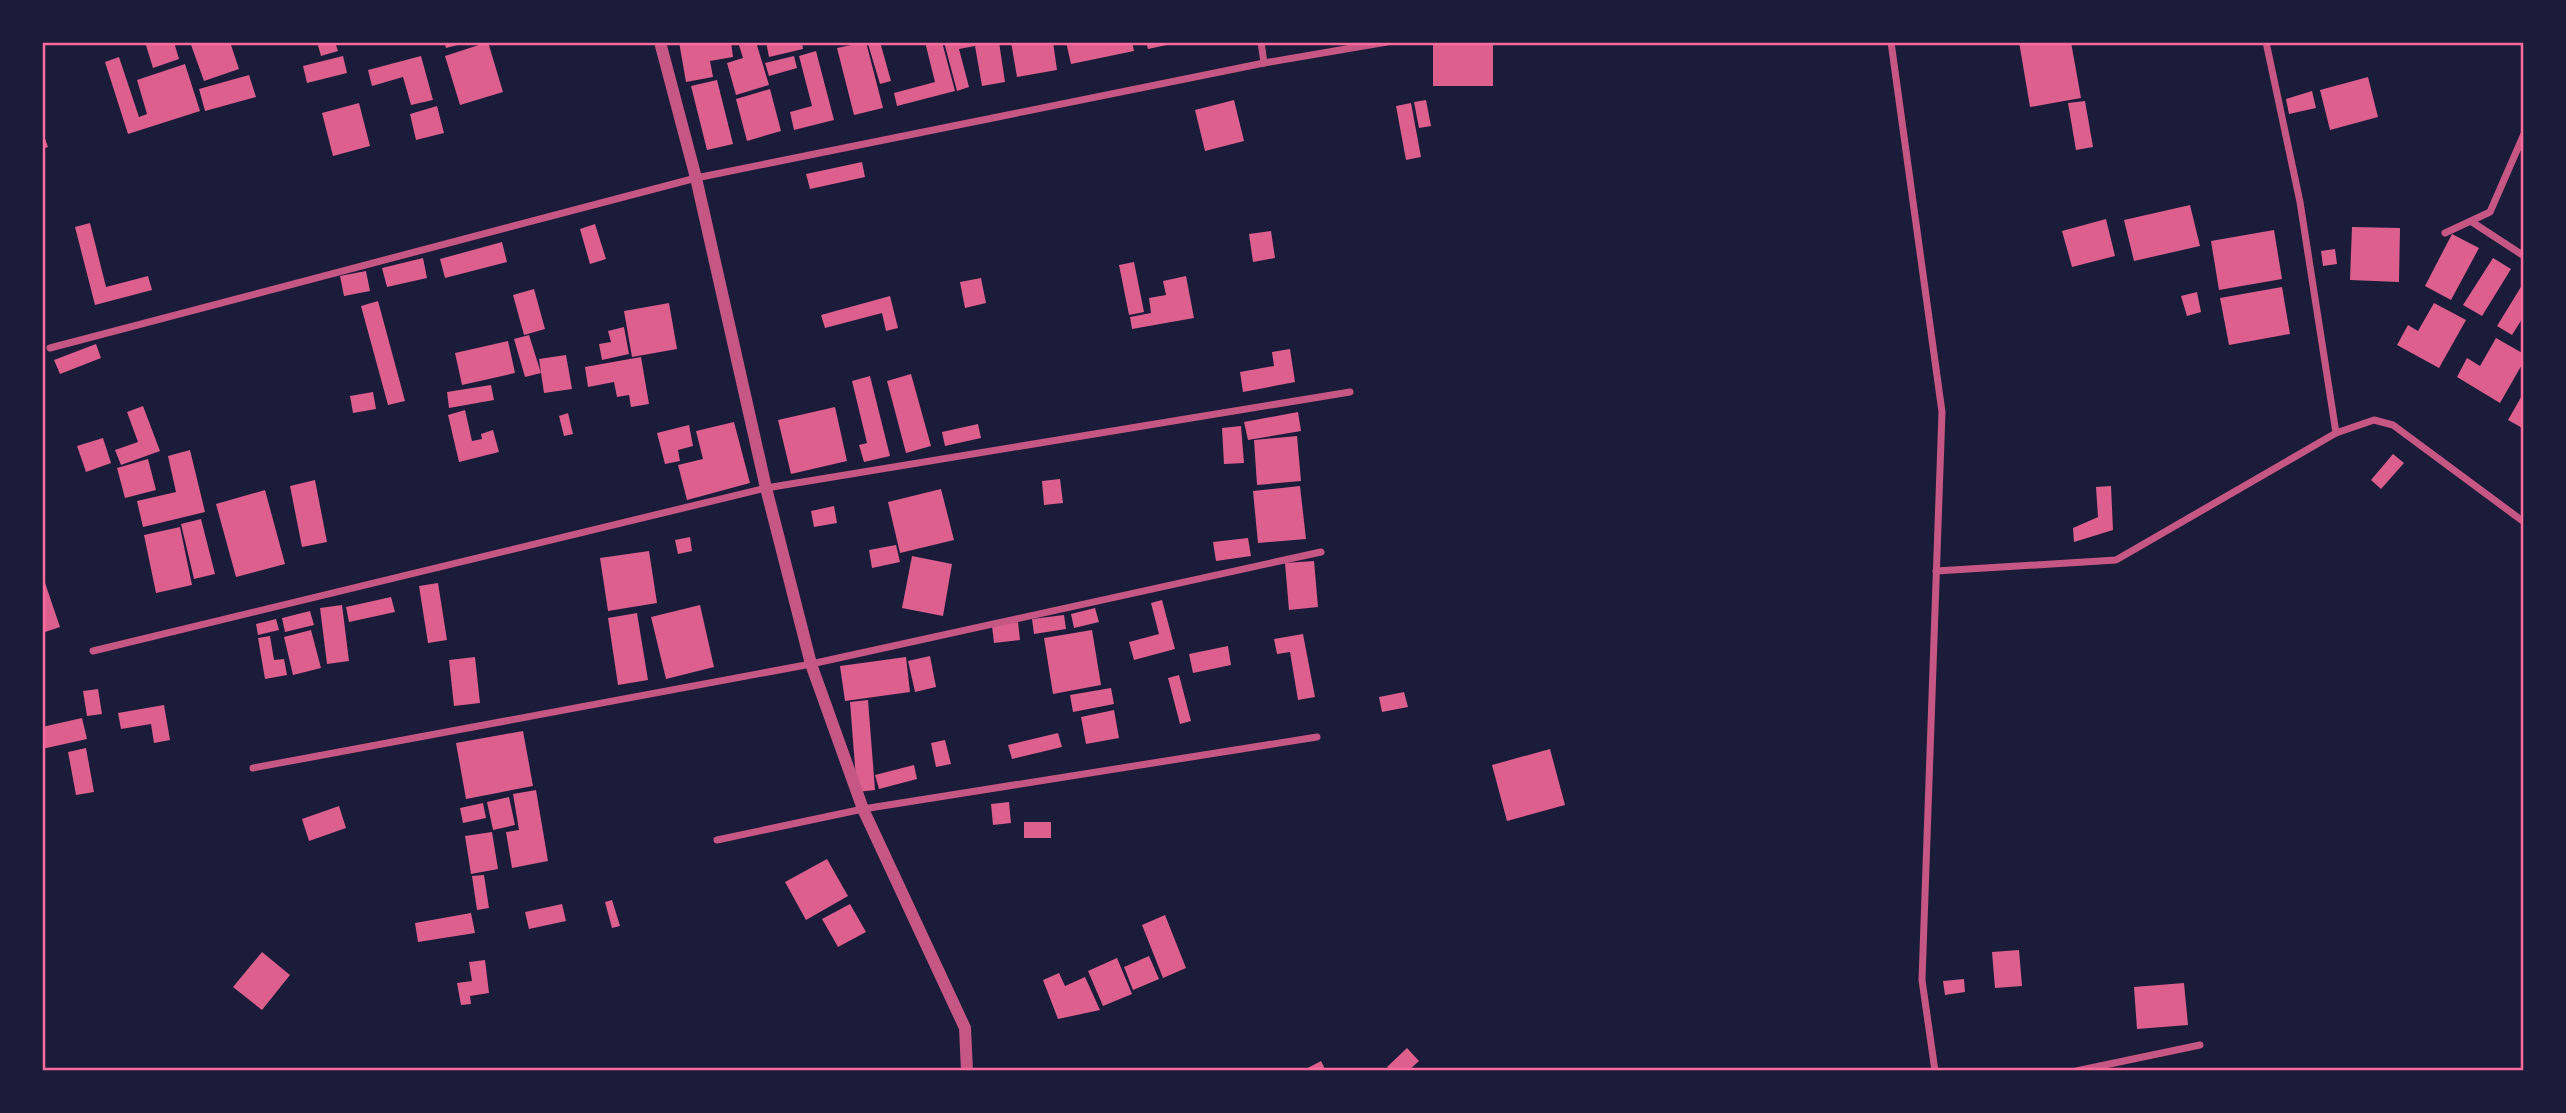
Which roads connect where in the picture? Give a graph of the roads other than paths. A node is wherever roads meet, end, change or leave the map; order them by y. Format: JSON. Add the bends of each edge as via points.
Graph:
{"nodes":[{"id":1,"x":660,"y":42,"type":"edge"},
{"id":2,"x":1261,"y":42,"type":"edge"},
{"id":3,"x":1387,"y":42,"type":"edge"},
{"id":4,"x":1891,"y":42,"type":"edge"},
{"id":5,"x":2266,"y":42,"type":"edge"},
{"id":6,"x":1264,"y":63,"type":"junction"},
{"id":7,"x":2524,"y":134,"type":"edge"},
{"id":8,"x":696,"y":178,"type":"junction"},
{"id":9,"x":2472,"y":222,"type":"junction"},
{"id":10,"x":2445,"y":233,"type":"dead end"},
{"id":11,"x":2524,"y":257,"type":"edge"},
{"id":12,"x":50,"y":348,"type":"dead end"},
{"id":13,"x":1350,"y":392,"type":"dead end"},
{"id":14,"x":2336,"y":433,"type":"junction"},
{"id":15,"x":766,"y":488,"type":"junction"},
{"id":16,"x":2524,"y":522,"type":"edge"},
{"id":17,"x":1321,"y":552,"type":"dead end"},
{"id":18,"x":1936,"y":571,"type":"junction"},
{"id":19,"x":93,"y":651,"type":"dead end"},
{"id":20,"x":811,"y":664,"type":"junction"},
{"id":21,"x":1317,"y":737,"type":"dead end"},
{"id":22,"x":253,"y":768,"type":"dead end"},
{"id":23,"x":863,"y":809,"type":"junction"},
{"id":24,"x":717,"y":840,"type":"dead end"},
{"id":25,"x":2200,"y":1045,"type":"dead end"},
{"id":26,"x":967,"y":1071,"type":"edge"},
{"id":27,"x":1935,"y":1071,"type":"edge"},
{"id":28,"x":2076,"y":1071,"type":"edge"}],
"edges":[{"from":1,"to":8,"type":"street"},
{"from":2,"to":6,"type":"street"},
{"from":3,"to":6,"type":"street"},
{"from":4,"to":18,"type":"street","via":[[1942,412]]},
{"from":5,"to":14,"type":"street","via":[[2300,202]]},
{"from":6,"to":8,"type":"street"},
{"from":7,"to":9,"type":"street","via":[[2490,212]]},
{"from":8,"to":12,"type":"street"},
{"from":8,"to":15,"type":"street"},
{"from":9,"to":10,"type":"street"},
{"from":9,"to":11,"type":"street"},
{"from":13,"to":15,"type":"street"},
{"from":14,"to":16,"type":"street","via":[[2374,420],[2393,425]]},
{"from":14,"to":18,"type":"street","via":[[2116,560]]},
{"from":15,"to":19,"type":"street"},
{"from":15,"to":20,"type":"street"},
{"from":17,"to":20,"type":"street"},
{"from":18,"to":27,"type":"street","via":[[1922,980]]},
{"from":20,"to":22,"type":"street"},
{"from":20,"to":23,"type":"street"},
{"from":21,"to":23,"type":"street"},
{"from":23,"to":24,"type":"street"},
{"from":23,"to":26,"type":"street","via":[[965,1028]]},
{"from":25,"to":28,"type":"street"}]}
